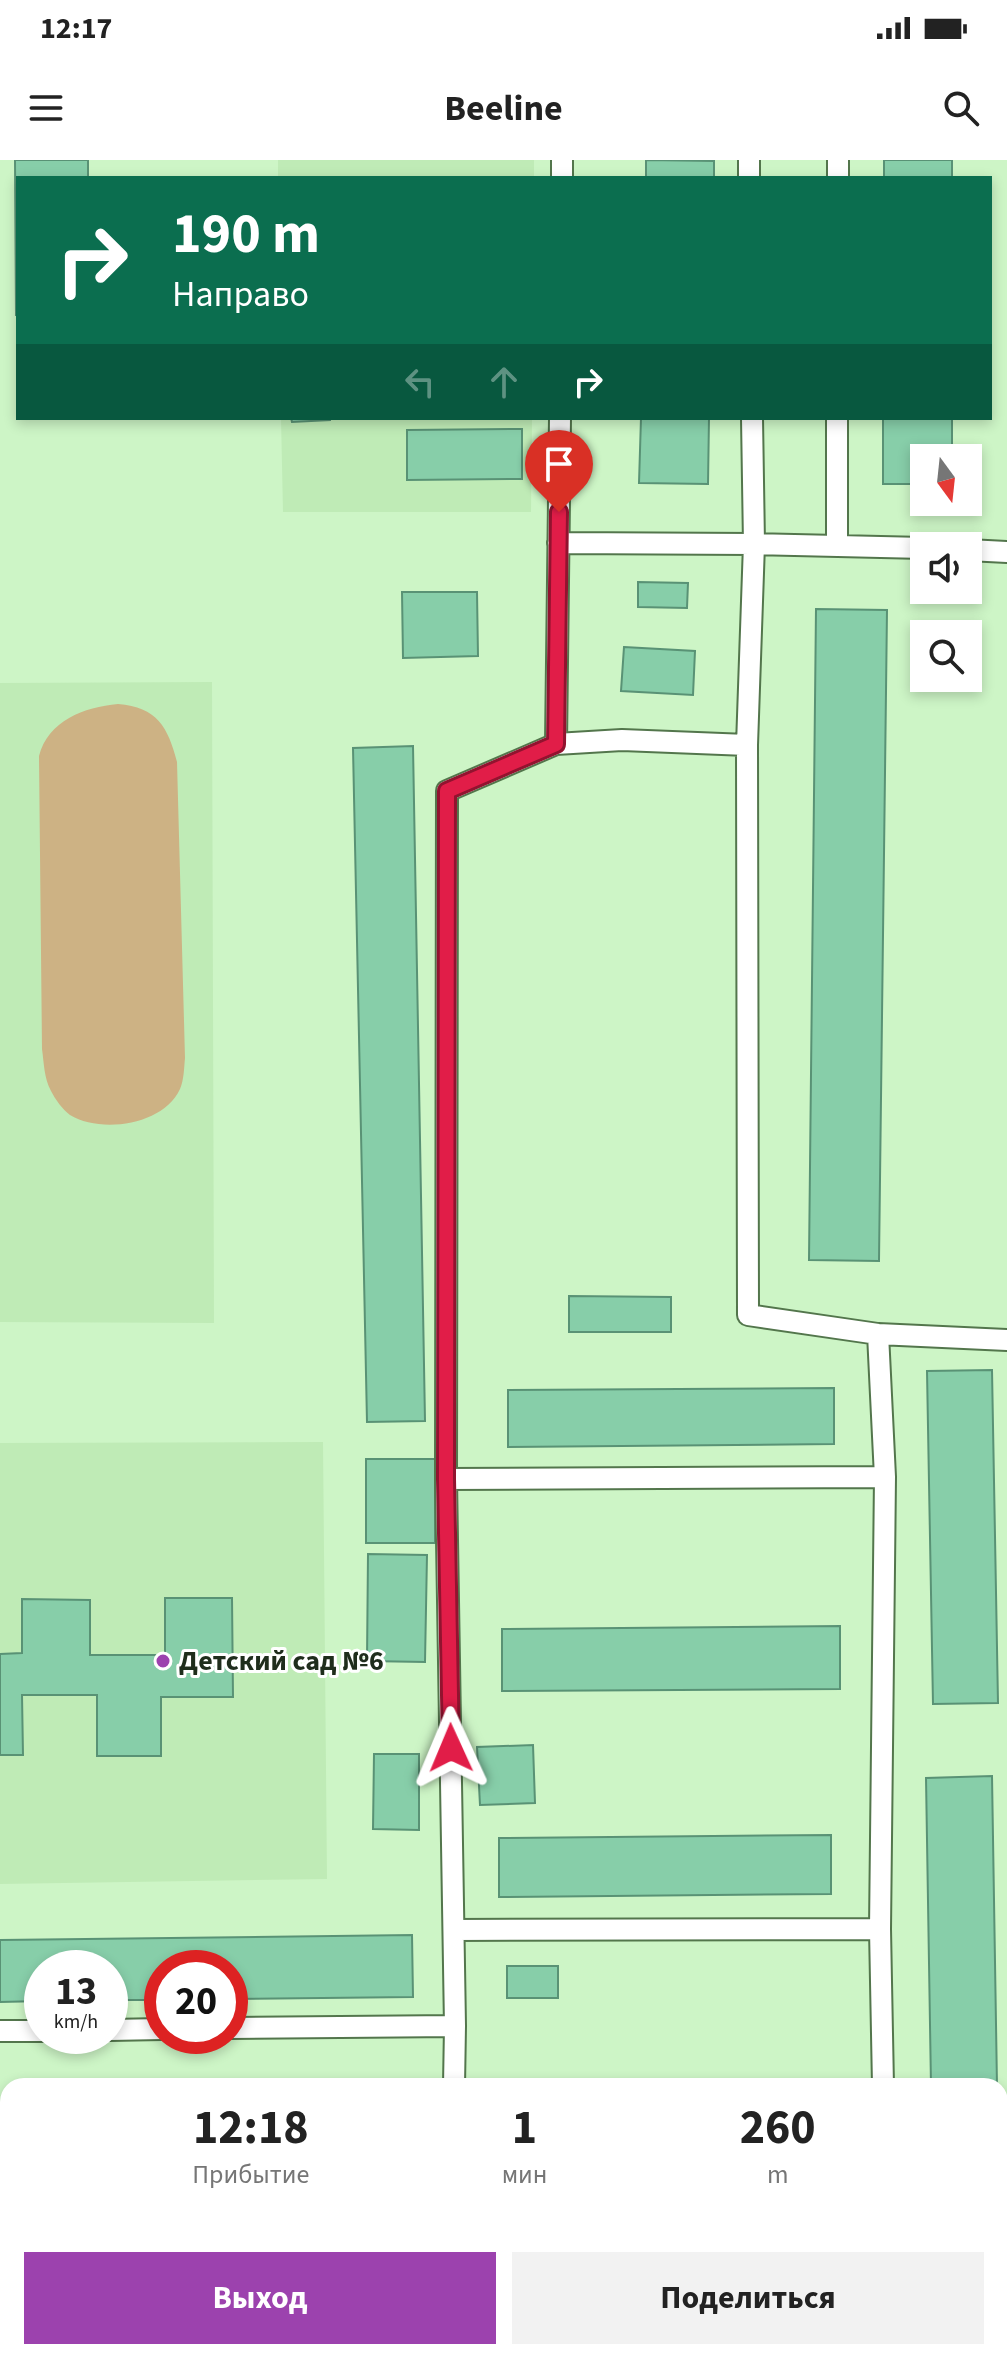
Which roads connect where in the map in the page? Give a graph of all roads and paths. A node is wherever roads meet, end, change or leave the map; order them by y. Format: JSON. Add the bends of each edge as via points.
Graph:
{"nodes":[{"id":1,"x":560,"y":420,"type":"edge"},
{"id":2,"x":752,"y":420,"type":"edge"},
{"id":3,"x":837,"y":420,"type":"edge"},
{"id":4,"x":558,"y":543,"type":"junction"},
{"id":5,"x":754,"y":544,"type":"junction"},
{"id":6,"x":837,"y":544,"type":"junction"},
{"id":7,"x":910,"y":547,"type":"edge"},
{"id":8,"x":982,"y":551,"type":"edge"},
{"id":9,"x":1007,"y":552,"type":"edge"},
{"id":10,"x":556,"y":744,"type":"junction"},
{"id":11,"x":747,"y":745,"type":"junction"},
{"id":12,"x":878,"y":1334,"type":"junction"},
{"id":13,"x":1007,"y":1340,"type":"edge"},
{"id":14,"x":885,"y":1477,"type":"junction"},
{"id":15,"x":446,"y":1479,"type":"junction"},
{"id":16,"x":880,"y":1929,"type":"junction"},
{"id":17,"x":454,"y":1930,"type":"junction"},
{"id":18,"x":455,"y":2026,"type":"junction"},
{"id":19,"x":248,"y":2028,"type":"edge"},
{"id":20,"x":0,"y":2031,"type":"edge"},
{"id":21,"x":24,"y":2031,"type":"edge"},
{"id":22,"x":454,"y":2078,"type":"edge"},
{"id":23,"x":883,"y":2078,"type":"edge"}],
"edges":[{"from":1,"to":4,"type":"lane"},
{"from":2,"to":5,"type":"lane"},
{"from":3,"to":6,"type":"lane"},
{"from":4,"to":5,"type":"lane"},
{"from":4,"to":10,"type":"lane"},
{"from":5,"to":6,"type":"lane"},
{"from":5,"to":11,"type":"lane"},
{"from":6,"to":7,"type":"lane"},
{"from":8,"to":9,"type":"lane"},
{"from":10,"to":11,"type":"lane","via":[[622,740]]},
{"from":10,"to":15,"type":"lane","via":[[447,791]]},
{"from":11,"to":12,"type":"lane","via":[[748,1315]]},
{"from":12,"to":13,"type":"lane"},
{"from":12,"to":14,"type":"lane"},
{"from":14,"to":15,"type":"lane"},
{"from":14,"to":16,"type":"lane"},
{"from":15,"to":17,"type":"lane"},
{"from":16,"to":17,"type":"lane"},
{"from":16,"to":23,"type":"lane"},
{"from":17,"to":18,"type":"lane"},
{"from":18,"to":19,"type":"lane"},
{"from":18,"to":22,"type":"lane"},
{"from":20,"to":21,"type":"lane"}]}
